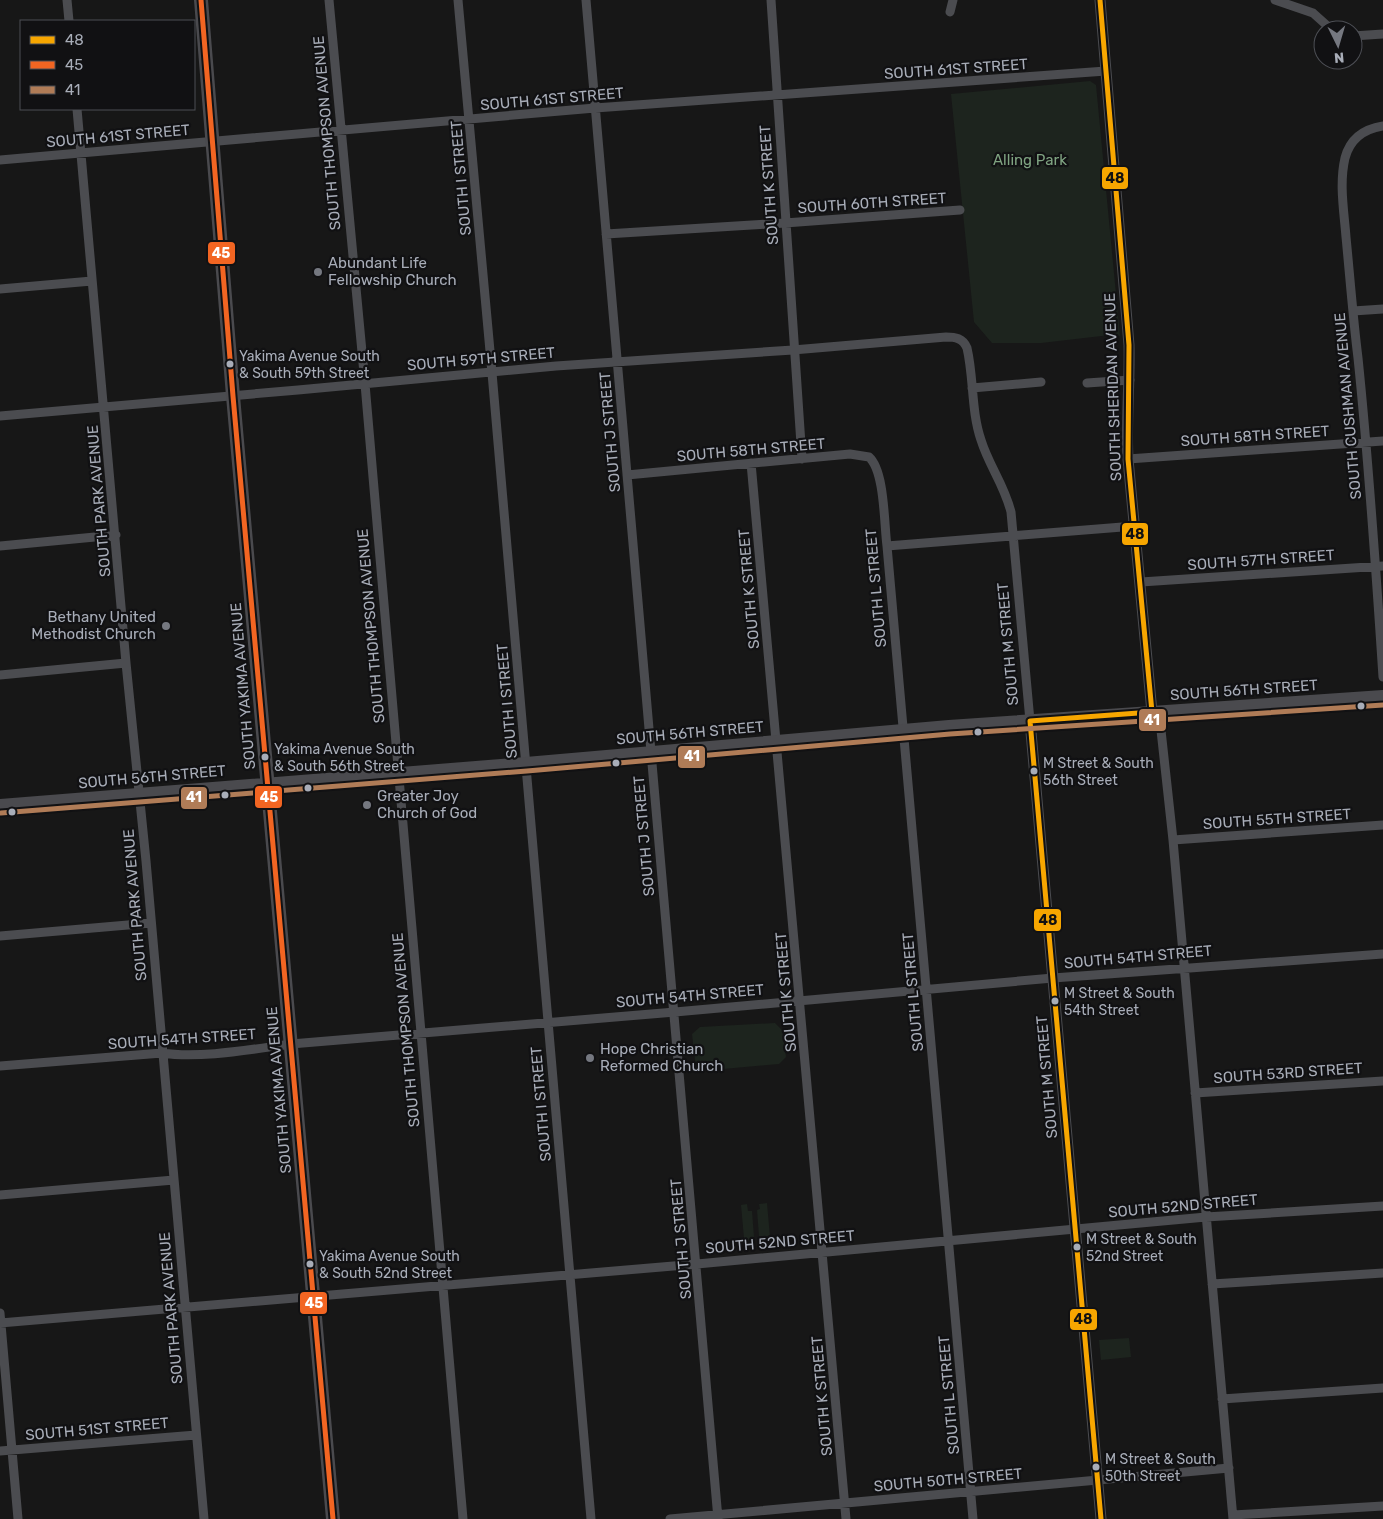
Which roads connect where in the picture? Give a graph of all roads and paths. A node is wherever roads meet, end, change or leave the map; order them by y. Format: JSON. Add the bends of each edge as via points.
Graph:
{"nodes":[{"id":1,"x":67,"y":0,"type":"edge"},
{"id":2,"x":200,"y":0,"type":"edge"},
{"id":3,"x":329,"y":0,"type":"edge"},
{"id":4,"x":458,"y":0,"type":"edge"},
{"id":5,"x":586,"y":0,"type":"edge"},
{"id":6,"x":771,"y":0,"type":"edge"},
{"id":7,"x":954,"y":0,"type":"edge"},
{"id":8,"x":1100,"y":0,"type":"edge"},
{"id":9,"x":1275,"y":0,"type":"edge"},
{"id":10,"x":950,"y":12,"type":"dead end"},
{"id":11,"x":68,"y":20,"type":"edge"},
{"id":12,"x":1321,"y":20,"type":"edge"},
{"id":13,"x":1383,"y":34,"type":"edge"},
{"id":14,"x":1363,"y":36,"type":"edge"},
{"id":15,"x":1106,"y":72,"type":"junction"},
{"id":16,"x":776,"y":96,"type":"junction"},
{"id":17,"x":595,"y":108,"type":"junction"},
{"id":18,"x":76,"y":110,"type":"edge"},
{"id":19,"x":469,"y":120,"type":"junction"},
{"id":20,"x":1383,"y":126,"type":"edge"},
{"id":21,"x":341,"y":131,"type":"junction"},
{"id":22,"x":212,"y":142,"type":"junction"},
{"id":23,"x":81,"y":153,"type":"junction"},
{"id":24,"x":0,"y":160,"type":"edge"},
{"id":25,"x":960,"y":210,"type":"dead end"},
{"id":26,"x":785,"y":223,"type":"junction"},
{"id":27,"x":606,"y":234,"type":"junction"},
{"id":28,"x":92,"y":281,"type":"junction"},
{"id":29,"x":0,"y":289,"type":"edge"},
{"id":30,"x":1383,"y":309,"type":"edge"},
{"id":31,"x":1353,"y":311,"type":"junction"},
{"id":32,"x":964,"y":342,"type":"joint"},
{"id":33,"x":793,"y":350,"type":"junction"},
{"id":34,"x":618,"y":361,"type":"junction"},
{"id":35,"x":492,"y":372,"type":"junction"},
{"id":36,"x":1130,"y":380,"type":"junction"},
{"id":37,"x":1041,"y":382,"type":"dead end"},
{"id":38,"x":1087,"y":383,"type":"dead end"},
{"id":39,"x":364,"y":384,"type":"junction"},
{"id":40,"x":972,"y":388,"type":"junction"},
{"id":41,"x":233,"y":396,"type":"junction"},
{"id":42,"x":104,"y":406,"type":"junction"},
{"id":43,"x":0,"y":416,"type":"edge"},
{"id":44,"x":1383,"y":440,"type":"edge"},
{"id":45,"x":1366,"y":442,"type":"junction"},
{"id":46,"x":1128,"y":458,"type":"junction"},
{"id":47,"x":802,"y":459,"type":"junction"},
{"id":48,"x":751,"y":463,"type":"junction"},
{"id":49,"x":875,"y":463,"type":"joint"},
{"id":50,"x":627,"y":475,"type":"junction"},
{"id":51,"x":1135,"y":526,"type":"junction"},
{"id":52,"x":116,"y":535,"type":"junction"},
{"id":53,"x":1014,"y":535,"type":"junction"},
{"id":54,"x":0,"y":546,"type":"edge"},
{"id":55,"x":886,"y":546,"type":"junction"},
{"id":56,"x":1379,"y":566,"type":"edge"},
{"id":57,"x":1140,"y":582,"type":"junction"},
{"id":58,"x":126,"y":664,"type":"junction"},
{"id":59,"x":0,"y":675,"type":"edge"},
{"id":60,"x":1383,"y":676,"type":"edge"},
{"id":61,"x":1383,"y":697,"type":"edge"},
{"id":62,"x":1156,"y":712,"type":"junction"},
{"id":63,"x":1030,"y":721,"type":"junction"},
{"id":64,"x":902,"y":732,"type":"junction"},
{"id":65,"x":777,"y":742,"type":"junction"},
{"id":66,"x":650,"y":753,"type":"junction"},
{"id":67,"x":526,"y":764,"type":"junction"},
{"id":68,"x":397,"y":774,"type":"junction"},
{"id":69,"x":269,"y":784,"type":"junction"},
{"id":70,"x":139,"y":794,"type":"junction"},
{"id":71,"x":0,"y":806,"type":"edge"},
{"id":72,"x":1383,"y":825,"type":"edge"},
{"id":73,"x":1173,"y":840,"type":"junction"},
{"id":74,"x":151,"y":923,"type":"junction"},
{"id":75,"x":0,"y":936,"type":"edge"},
{"id":76,"x":1383,"y":954,"type":"edge"},
{"id":77,"x":1184,"y":967,"type":"junction"},
{"id":78,"x":1053,"y":978,"type":"junction"},
{"id":79,"x":926,"y":989,"type":"junction"},
{"id":80,"x":800,"y":1000,"type":"junction"},
{"id":81,"x":675,"y":1012,"type":"junction"},
{"id":82,"x":548,"y":1022,"type":"junction"},
{"id":83,"x":420,"y":1033,"type":"junction"},
{"id":84,"x":291,"y":1044,"type":"junction"},
{"id":85,"x":162,"y":1053,"type":"junction"},
{"id":86,"x":0,"y":1066,"type":"edge"},
{"id":87,"x":1383,"y":1081,"type":"edge"},
{"id":88,"x":1195,"y":1093,"type":"junction"},
{"id":89,"x":174,"y":1180,"type":"junction"},
{"id":90,"x":0,"y":1195,"type":"edge"},
{"id":91,"x":1383,"y":1206,"type":"edge"},
{"id":92,"x":1206,"y":1217,"type":"junction"},
{"id":93,"x":1076,"y":1229,"type":"junction"},
{"id":94,"x":949,"y":1241,"type":"junction"},
{"id":95,"x":822,"y":1252,"type":"junction"},
{"id":96,"x":697,"y":1264,"type":"junction"},
{"id":97,"x":1383,"y":1273,"type":"edge"},
{"id":98,"x":570,"y":1274,"type":"junction"},
{"id":99,"x":1212,"y":1284,"type":"junction"},
{"id":100,"x":442,"y":1286,"type":"junction"},
{"id":101,"x":313,"y":1296,"type":"junction"},
{"id":102,"x":185,"y":1308,"type":"junction"},
{"id":103,"x":0,"y":1313,"type":"edge"},
{"id":104,"x":0,"y":1323,"type":"edge"},
{"id":105,"x":1383,"y":1388,"type":"edge"},
{"id":106,"x":1222,"y":1399,"type":"junction"},
{"id":107,"x":196,"y":1435,"type":"junction"},
{"id":108,"x":12,"y":1450,"type":"junction"},
{"id":109,"x":0,"y":1451,"type":"edge"},
{"id":110,"x":1229,"y":1468,"type":"junction"},
{"id":111,"x":1098,"y":1480,"type":"junction"},
{"id":112,"x":971,"y":1492,"type":"junction"},
{"id":113,"x":845,"y":1503,"type":"junction"},
{"id":114,"x":1383,"y":1506,"type":"edge"},
{"id":115,"x":718,"y":1517,"type":"edge"},
{"id":116,"x":1233,"y":1517,"type":"edge"},
{"id":117,"x":18,"y":1519,"type":"edge"},
{"id":118,"x":204,"y":1519,"type":"edge"},
{"id":119,"x":332,"y":1519,"type":"edge"},
{"id":120,"x":463,"y":1519,"type":"edge"},
{"id":121,"x":591,"y":1519,"type":"edge"},
{"id":122,"x":670,"y":1519,"type":"edge"},
{"id":123,"x":846,"y":1519,"type":"edge"},
{"id":124,"x":973,"y":1519,"type":"edge"},
{"id":125,"x":1101,"y":1519,"type":"edge"}],
"edges":[{"from":1,"to":11,"type":"street"},
{"from":2,"to":22,"type":"main road","name":"SOUTH YAKIMA AVENUE"},
{"from":3,"to":21,"type":"street","name":"SOUTH THOMPSON AVENUE"},
{"from":4,"to":19,"type":"street","name":"SOUTH I STREET"},
{"from":5,"to":17,"type":"street","name":"SOUTH J STREET"},
{"from":6,"to":16,"type":"street","name":"SOUTH K STREET"},
{"from":7,"to":10,"type":"street"},
{"from":8,"to":15,"type":"street","name":"SOUTH SHERIDAN AVENUE"},
{"from":9,"to":12,"type":"street","via":[[1313,13]]},
{"from":13,"to":14,"type":"street"},
{"from":15,"to":16,"type":"street","name":"SOUTH 61ST STREET"},
{"from":15,"to":36,"type":"street","name":"SOUTH SHERIDAN AVENUE"},
{"from":16,"to":17,"type":"street","name":"SOUTH 61ST STREET"},
{"from":16,"to":26,"type":"street","name":"SOUTH K STREET"},
{"from":17,"to":19,"type":"street","name":"SOUTH 61ST STREET"},
{"from":17,"to":27,"type":"street","name":"SOUTH J STREET"},
{"from":18,"to":23,"type":"street","name":"SOUTH PARK AVENUE"},
{"from":19,"to":21,"type":"street","name":"SOUTH 61ST STREET"},
{"from":19,"to":35,"type":"street","name":"SOUTH I STREET"},
{"from":20,"to":31,"type":"street","name":"SOUTH CUSHMAN AVENUE","via":[[1356,137],[1345,158],[1342,185]]},
{"from":21,"to":22,"type":"street","name":"SOUTH 61ST STREET"},
{"from":21,"to":39,"type":"street","name":"SOUTH THOMPSON AVENUE"},
{"from":22,"to":23,"type":"street","name":"SOUTH 61ST STREET"},
{"from":22,"to":41,"type":"main road","name":"SOUTH YAKIMA AVENUE"},
{"from":23,"to":24,"type":"street","name":"SOUTH 61ST STREET"},
{"from":23,"to":28,"type":"street","name":"SOUTH PARK AVENUE"},
{"from":25,"to":26,"type":"street","name":"SOUTH 60TH STREET"},
{"from":26,"to":27,"type":"street","name":"SOUTH 60TH STREET"},
{"from":26,"to":33,"type":"street","name":"SOUTH K STREET"},
{"from":27,"to":34,"type":"street","name":"SOUTH J STREET"},
{"from":28,"to":29,"type":"street"},
{"from":28,"to":42,"type":"street","name":"SOUTH PARK AVENUE"},
{"from":30,"to":31,"type":"street"},
{"from":31,"to":45,"type":"street","name":"SOUTH CUSHMAN AVENUE"},
{"from":32,"to":33,"type":"street","name":"SOUTH 59TH STREET","via":[[946,337]]},
{"from":32,"to":40,"type":"street","name":"SOUTH M STREET","via":[[969,354]]},
{"from":33,"to":34,"type":"street","name":"SOUTH 59TH STREET"},
{"from":33,"to":47,"type":"street","name":"SOUTH K STREET"},
{"from":34,"to":35,"type":"street","name":"SOUTH 59TH STREET"},
{"from":34,"to":50,"type":"street","name":"SOUTH J STREET"},
{"from":35,"to":39,"type":"street","name":"SOUTH 59TH STREET"},
{"from":35,"to":67,"type":"street","name":"SOUTH I STREET"},
{"from":36,"to":38,"type":"street"},
{"from":36,"to":46,"type":"street","name":"SOUTH SHERIDAN AVENUE","via":[[1126,418]]},
{"from":37,"to":40,"type":"street"},
{"from":39,"to":41,"type":"street","name":"SOUTH 59TH STREET"},
{"from":39,"to":68,"type":"street","name":"SOUTH THOMPSON AVENUE"},
{"from":40,"to":53,"type":"street","name":"SOUTH M STREET","via":[[983,448],[1007,495]]},
{"from":41,"to":42,"type":"street","name":"SOUTH 59TH STREET"},
{"from":41,"to":69,"type":"main road","name":"SOUTH YAKIMA AVENUE"},
{"from":42,"to":43,"type":"street","name":"SOUTH 59TH STREET"},
{"from":42,"to":52,"type":"street","name":"SOUTH PARK AVENUE"},
{"from":44,"to":45,"type":"street","name":"SOUTH 58TH STREET"},
{"from":45,"to":46,"type":"street","name":"SOUTH 58TH STREET"},
{"from":45,"to":56,"type":"street","name":"SOUTH CUSHMAN AVENUE"},
{"from":46,"to":51,"type":"street","name":"SOUTH SHERIDAN AVENUE"},
{"from":47,"to":48,"type":"street","name":"SOUTH 58TH STREET"},
{"from":47,"to":49,"type":"street","name":"SOUTH 58TH STREET","via":[[857,454],[869,457]]},
{"from":48,"to":50,"type":"street","name":"SOUTH 58TH STREET"},
{"from":48,"to":65,"type":"street","name":"SOUTH K STREET"},
{"from":49,"to":55,"type":"street","name":"SOUTH L STREET","via":[[880,478]]},
{"from":50,"to":66,"type":"street","name":"SOUTH J STREET"},
{"from":51,"to":53,"type":"street"},
{"from":51,"to":57,"type":"street","name":"SOUTH SHERIDAN AVENUE"},
{"from":52,"to":54,"type":"street"},
{"from":52,"to":58,"type":"street","name":"SOUTH PARK AVENUE"},
{"from":53,"to":55,"type":"street"},
{"from":53,"to":63,"type":"street","name":"SOUTH M STREET"},
{"from":55,"to":64,"type":"street","name":"SOUTH L STREET"},
{"from":56,"to":57,"type":"street","name":"SOUTH 57TH STREET"},
{"from":56,"to":60,"type":"street","name":"SOUTH CUSHMAN AVENUE"},
{"from":57,"to":62,"type":"street","name":"SOUTH SHERIDAN AVENUE"},
{"from":58,"to":59,"type":"street"},
{"from":58,"to":70,"type":"street","name":"SOUTH PARK AVENUE"},
{"from":61,"to":62,"type":"main road","name":"SOUTH 56TH STREET"},
{"from":62,"to":63,"type":"main road","name":"SOUTH 56TH STREET"},
{"from":62,"to":73,"type":"street","name":"SOUTH SHERIDAN AVENUE"},
{"from":63,"to":64,"type":"main road","name":"SOUTH 56TH STREET"},
{"from":63,"to":78,"type":"street","name":"SOUTH M STREET"},
{"from":64,"to":65,"type":"main road","name":"SOUTH 56TH STREET"},
{"from":64,"to":79,"type":"street","name":"SOUTH L STREET"},
{"from":65,"to":66,"type":"main road","name":"SOUTH 56TH STREET"},
{"from":65,"to":80,"type":"street","name":"SOUTH K STREET"},
{"from":66,"to":67,"type":"main road","name":"SOUTH 56TH STREET"},
{"from":66,"to":81,"type":"street","name":"SOUTH J STREET"},
{"from":67,"to":68,"type":"main road","name":"SOUTH 56TH STREET"},
{"from":67,"to":82,"type":"street","name":"SOUTH I STREET"},
{"from":68,"to":69,"type":"main road","name":"SOUTH 56TH STREET"},
{"from":68,"to":83,"type":"street","name":"SOUTH THOMPSON AVENUE"},
{"from":69,"to":70,"type":"main road","name":"SOUTH 56TH STREET"},
{"from":69,"to":84,"type":"main road","name":"SOUTH YAKIMA AVENUE"},
{"from":70,"to":71,"type":"main road","name":"SOUTH 56TH STREET"},
{"from":70,"to":74,"type":"street","name":"SOUTH PARK AVENUE"},
{"from":72,"to":73,"type":"street","name":"SOUTH 55TH STREET"},
{"from":73,"to":77,"type":"street","name":"SOUTH SHERIDAN AVENUE"},
{"from":74,"to":75,"type":"street"},
{"from":74,"to":85,"type":"street","name":"SOUTH PARK AVENUE"},
{"from":76,"to":77,"type":"street","name":"SOUTH 54TH STREET"},
{"from":77,"to":78,"type":"street","name":"SOUTH 54TH STREET"},
{"from":77,"to":88,"type":"street","name":"SOUTH SHERIDAN AVENUE"},
{"from":78,"to":79,"type":"street","name":"SOUTH 54TH STREET"},
{"from":78,"to":93,"type":"street","name":"SOUTH M STREET"},
{"from":79,"to":80,"type":"street","name":"SOUTH 54TH STREET"},
{"from":79,"to":94,"type":"street","name":"SOUTH L STREET"},
{"from":80,"to":81,"type":"street","name":"SOUTH 54TH STREET"},
{"from":80,"to":95,"type":"street","name":"SOUTH K STREET"},
{"from":81,"to":82,"type":"street","name":"SOUTH 54TH STREET"},
{"from":81,"to":96,"type":"street","name":"SOUTH J STREET"},
{"from":82,"to":83,"type":"street","name":"SOUTH 54TH STREET"},
{"from":82,"to":98,"type":"street","name":"SOUTH I STREET"},
{"from":83,"to":84,"type":"street","name":"SOUTH 54TH STREET"},
{"from":83,"to":100,"type":"street","name":"SOUTH THOMPSON AVENUE"},
{"from":84,"to":85,"type":"street","name":"SOUTH 54TH STREET","via":[[228,1052]]},
{"from":84,"to":101,"type":"main road","name":"SOUTH YAKIMA AVENUE"},
{"from":85,"to":86,"type":"street","name":"SOUTH 54TH STREET"},
{"from":85,"to":89,"type":"street","name":"SOUTH PARK AVENUE"},
{"from":87,"to":88,"type":"street","name":"SOUTH 53RD STREET"},
{"from":88,"to":92,"type":"street","name":"SOUTH SHERIDAN AVENUE"},
{"from":89,"to":90,"type":"street"},
{"from":89,"to":102,"type":"street","name":"SOUTH PARK AVENUE"},
{"from":91,"to":92,"type":"street","name":"SOUTH 52ND STREET"},
{"from":92,"to":93,"type":"street","name":"SOUTH 52ND STREET"},
{"from":92,"to":99,"type":"street","name":"SOUTH SHERIDAN AVENUE"},
{"from":93,"to":94,"type":"street","name":"SOUTH 52ND STREET"},
{"from":93,"to":111,"type":"street","name":"SOUTH M STREET"},
{"from":94,"to":95,"type":"street","name":"SOUTH 52ND STREET"},
{"from":94,"to":112,"type":"street","name":"SOUTH L STREET"},
{"from":95,"to":96,"type":"street","name":"SOUTH 52ND STREET"},
{"from":95,"to":113,"type":"street","name":"SOUTH K STREET"},
{"from":96,"to":98,"type":"street","name":"SOUTH 52ND STREET"},
{"from":96,"to":115,"type":"street","name":"SOUTH J STREET"},
{"from":97,"to":99,"type":"street"},
{"from":98,"to":100,"type":"street","name":"SOUTH 52ND STREET"},
{"from":98,"to":121,"type":"street","name":"SOUTH I STREET"},
{"from":99,"to":106,"type":"street","name":"SOUTH SHERIDAN AVENUE"},
{"from":100,"to":101,"type":"street","name":"SOUTH 52ND STREET"},
{"from":100,"to":120,"type":"street","name":"SOUTH THOMPSON AVENUE"},
{"from":101,"to":102,"type":"street","name":"SOUTH 52ND STREET"},
{"from":101,"to":119,"type":"main road","name":"SOUTH YAKIMA AVENUE"},
{"from":102,"to":104,"type":"street","name":"SOUTH 52ND STREET"},
{"from":102,"to":107,"type":"street","name":"SOUTH PARK AVENUE"},
{"from":103,"to":104,"type":"street"},
{"from":104,"to":108,"type":"street"},
{"from":105,"to":106,"type":"street"},
{"from":106,"to":110,"type":"street","name":"SOUTH SHERIDAN AVENUE"},
{"from":107,"to":108,"type":"street","name":"SOUTH 51ST STREET"},
{"from":107,"to":118,"type":"street","name":"SOUTH PARK AVENUE"},
{"from":108,"to":109,"type":"street","name":"SOUTH 51ST STREET"},
{"from":108,"to":117,"type":"street"},
{"from":110,"to":111,"type":"street","name":"SOUTH 50TH STREET"},
{"from":110,"to":116,"type":"street","name":"SOUTH SHERIDAN AVENUE"},
{"from":111,"to":112,"type":"street","name":"SOUTH 50TH STREET"},
{"from":111,"to":125,"type":"street","name":"SOUTH M STREET"},
{"from":112,"to":113,"type":"street","name":"SOUTH 50TH STREET"},
{"from":112,"to":124,"type":"street","name":"SOUTH L STREET"},
{"from":113,"to":115,"type":"street","name":"SOUTH 50TH STREET"},
{"from":113,"to":123,"type":"street","name":"SOUTH K STREET"},
{"from":114,"to":116,"type":"street"},
{"from":115,"to":122,"type":"street","name":"SOUTH 50TH STREET"}]}
